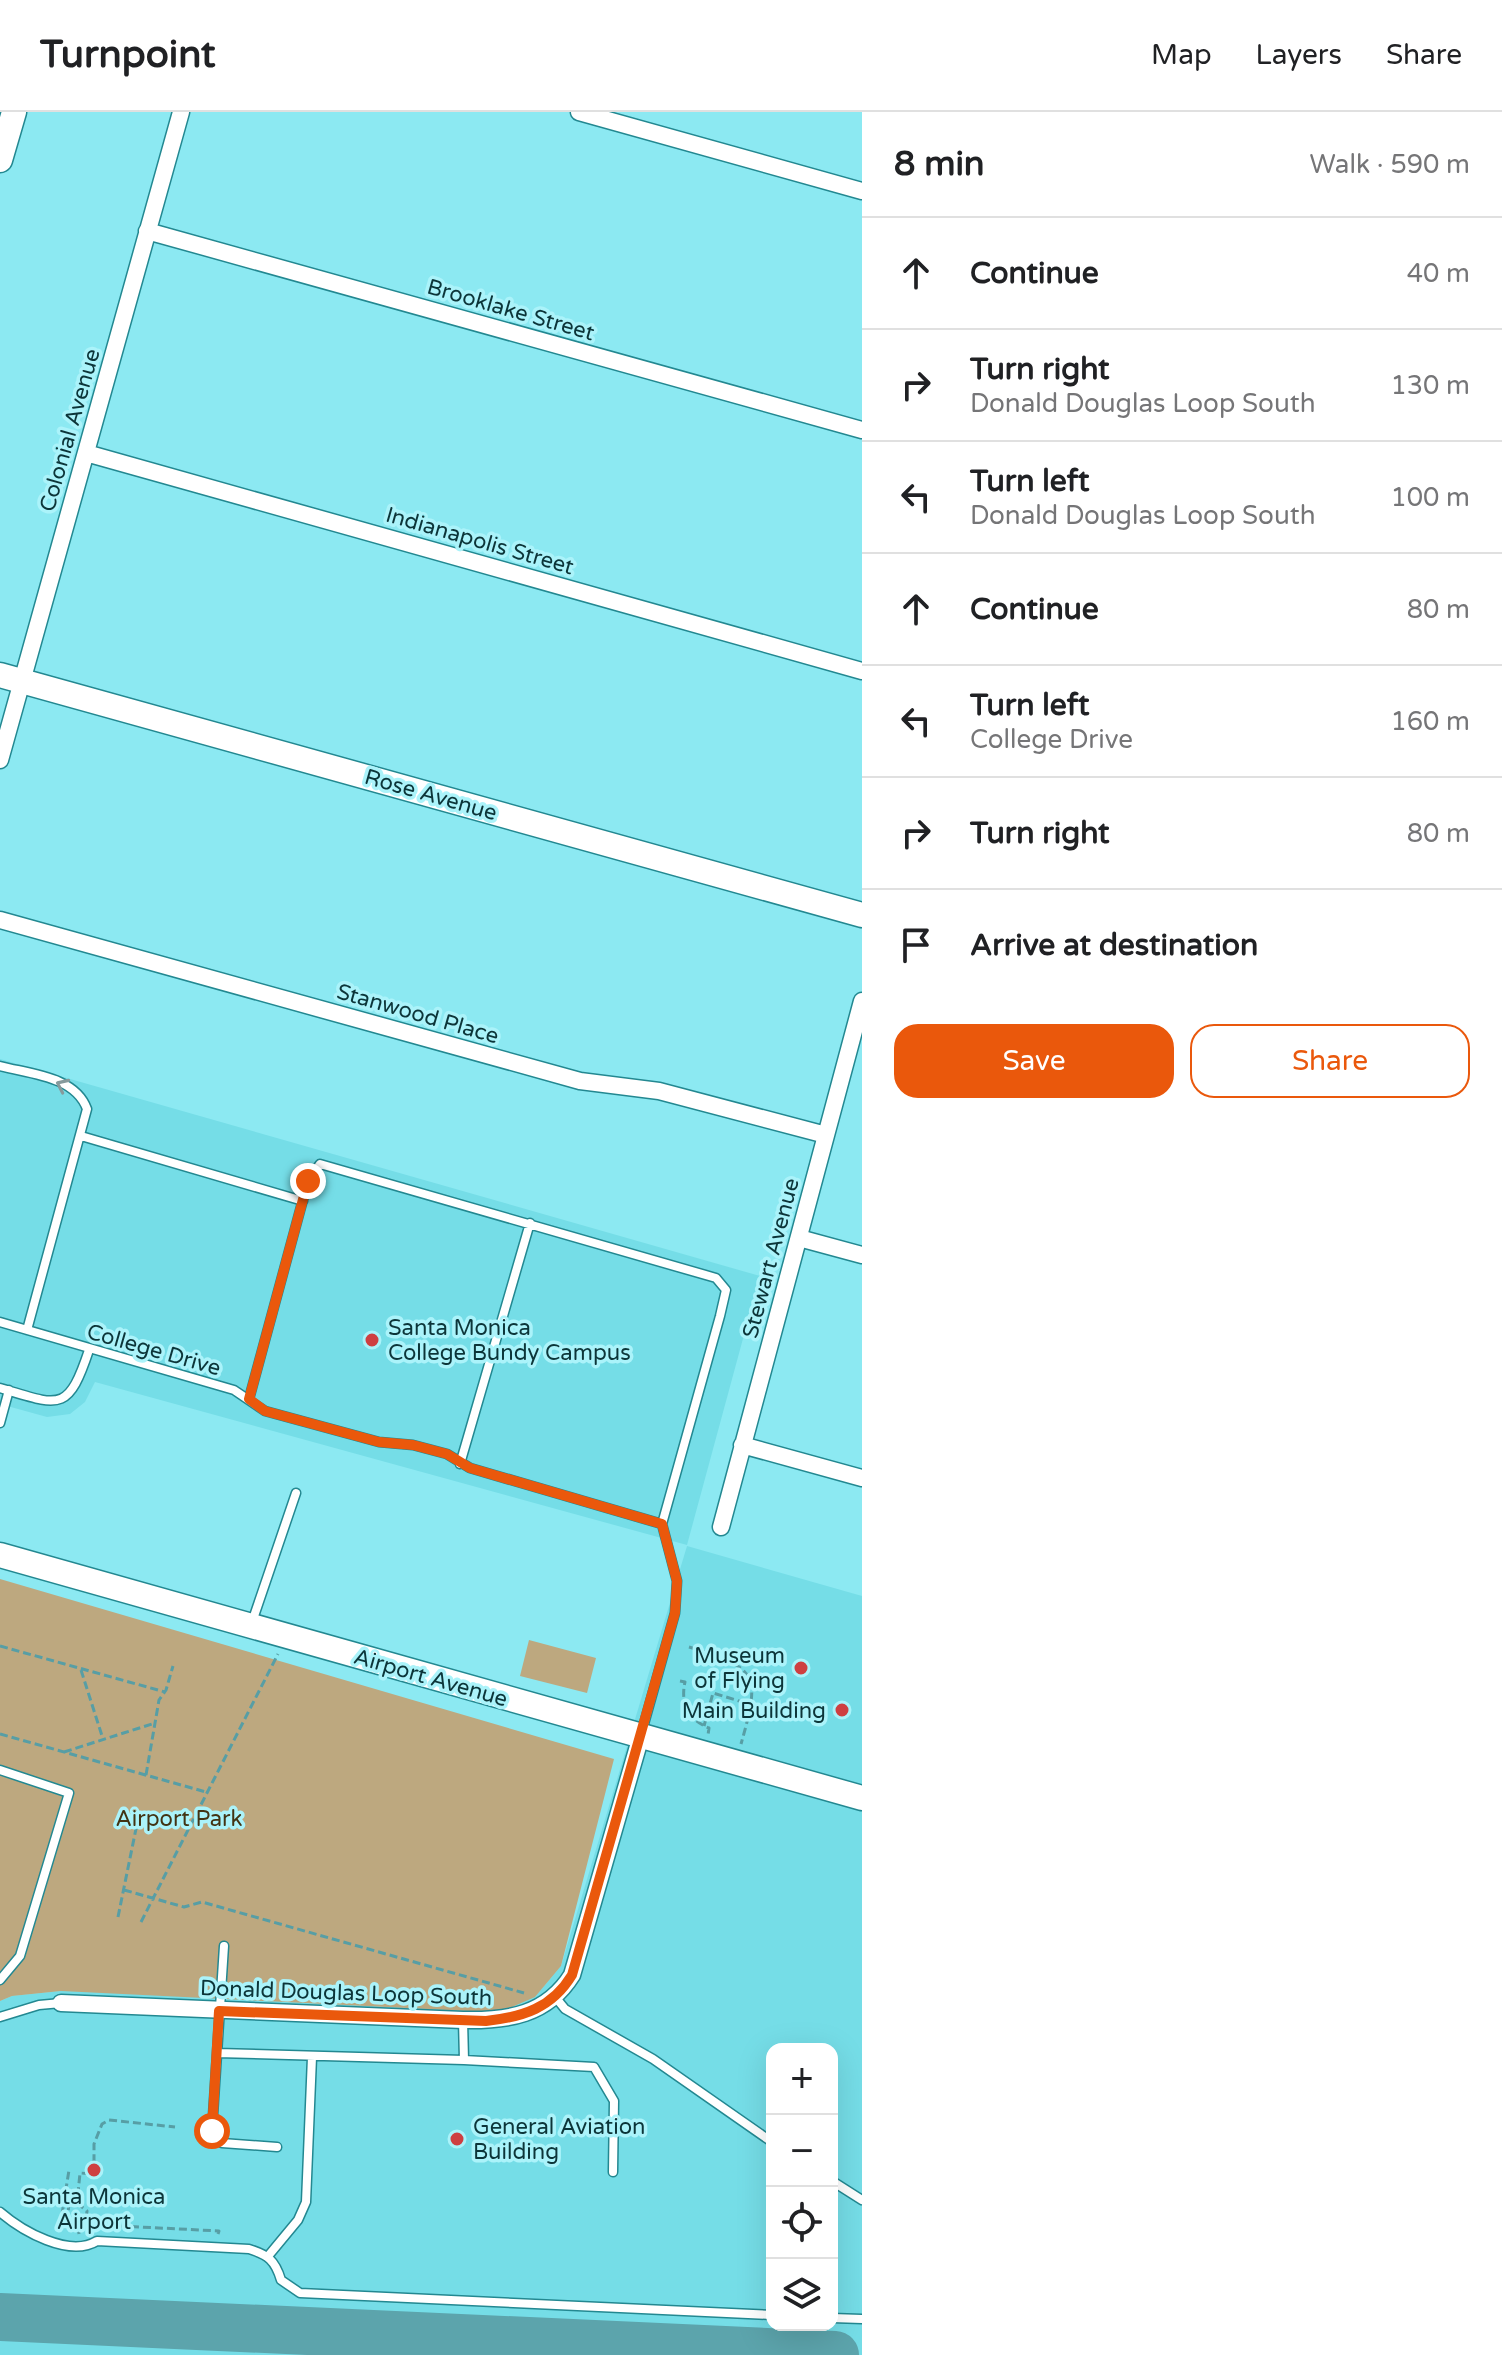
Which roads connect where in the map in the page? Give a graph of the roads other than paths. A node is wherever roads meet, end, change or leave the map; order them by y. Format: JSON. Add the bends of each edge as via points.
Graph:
{"nodes":[{"id":1,"x":14,"y":112,"type":"edge"},
{"id":2,"x":181,"y":112,"type":"edge"},
{"id":3,"x":579,"y":112,"type":"edge"},
{"id":4,"x":0,"y":160,"type":"edge"},
{"id":5,"x":862,"y":191,"type":"edge"},
{"id":6,"x":147,"y":231,"type":"junction"},
{"id":7,"x":862,"y":430,"type":"edge"},
{"id":8,"x":86,"y":453,"type":"junction"},
{"id":9,"x":862,"y":671,"type":"edge"},
{"id":10,"x":11,"y":678,"type":"edge"},
{"id":11,"x":0,"y":760,"type":"edge"},
{"id":12,"x":862,"y":915,"type":"edge"},
{"id":13,"x":0,"y":920,"type":"edge"},
{"id":14,"x":862,"y":1001,"type":"edge"},
{"id":15,"x":0,"y":1066,"type":"edge"},
{"id":16,"x":826,"y":1135,"type":"junction"},
{"id":17,"x":81,"y":1136,"type":"junction"},
{"id":18,"x":303,"y":1201,"type":"junction"},
{"id":19,"x":530,"y":1223,"type":"junction"},
{"id":20,"x":799,"y":1238,"type":"junction"},
{"id":21,"x":862,"y":1255,"type":"edge"},
{"id":22,"x":0,"y":1322,"type":"edge"},
{"id":23,"x":27,"y":1330,"type":"junction"},
{"id":24,"x":89,"y":1350,"type":"junction"},
{"id":25,"x":4,"y":1389,"type":"edge"},
{"id":26,"x":249,"y":1399,"type":"junction"},
{"id":27,"x":0,"y":1423,"type":"edge"},
{"id":28,"x":742,"y":1445,"type":"junction"},
{"id":29,"x":460,"y":1464,"type":"junction"},
{"id":30,"x":862,"y":1478,"type":"edge"},
{"id":31,"x":296,"y":1493,"type":"dead end"},
{"id":32,"x":662,"y":1524,"type":"junction"},
{"id":33,"x":721,"y":1527,"type":"dead end"},
{"id":34,"x":0,"y":1555,"type":"edge"},
{"id":35,"x":251,"y":1626,"type":"junction"},
{"id":36,"x":641,"y":1736,"type":"junction"},
{"id":37,"x":0,"y":1770,"type":"edge"},
{"id":38,"x":862,"y":1798,"type":"edge"},
{"id":39,"x":224,"y":1946,"type":"dead end"},
{"id":40,"x":0,"y":1980,"type":"edge"},
{"id":41,"x":556,"y":1998,"type":"junction"},
{"id":42,"x":61,"y":2003,"type":"joint"},
{"id":43,"x":219,"y":2011,"type":"junction"},
{"id":44,"x":0,"y":2017,"type":"edge"},
{"id":45,"x":463,"y":2020,"type":"junction"},
{"id":46,"x":217,"y":2053,"type":"junction"},
{"id":47,"x":312,"y":2057,"type":"junction"},
{"id":48,"x":464,"y":2060,"type":"junction"},
{"id":49,"x":766,"y":2138,"type":"edge"},
{"id":50,"x":277,"y":2147,"type":"dead end"},
{"id":51,"x":613,"y":2172,"type":"dead end"},
{"id":52,"x":838,"y":2185,"type":"edge"},
{"id":53,"x":862,"y":2200,"type":"edge"},
{"id":54,"x":0,"y":2212,"type":"edge"},
{"id":55,"x":269,"y":2255,"type":"junction"},
{"id":56,"x":766,"y":2315,"type":"edge"},
{"id":57,"x":838,"y":2318,"type":"edge"},
{"id":58,"x":862,"y":2319,"type":"edge"}],
"edges":[{"from":1,"to":4,"type":"street"},
{"from":2,"to":6,"type":"street","name":"Colonial Avenue"},
{"from":3,"to":5,"type":"street"},
{"from":6,"to":7,"type":"street","name":"Brooklake Street"},
{"from":6,"to":8,"type":"street","name":"Colonial Avenue"},
{"from":8,"to":9,"type":"street","name":"Indianapolis Street"},
{"from":8,"to":10,"type":"street","name":"Colonial Avenue"},
{"from":10,"to":11,"type":"street","name":"Colonial Avenue"},
{"from":10,"to":12,"type":"street","name":"Rose Avenue"},
{"from":13,"to":16,"type":"street","name":"Stanwood Place","via":[[580,1081],[659,1091]]},
{"from":14,"to":16,"type":"street","name":"Stewart Avenue"},
{"from":17,"to":15,"type":"lane","one_way":true,"via":[[87,1109],[83,1097],[66,1083]]},
{"from":16,"to":20,"type":"street","name":"Stewart Avenue"},
{"from":17,"to":18,"type":"lane"},
{"from":17,"to":23,"type":"lane"},
{"from":18,"to":19,"type":"lane","via":[[313,1172],[320,1164],[331,1164]]},
{"from":18,"to":26,"type":"lane"},
{"from":19,"to":29,"type":"lane"},
{"from":19,"to":32,"type":"lane","via":[[704,1273],[726,1290]]},
{"from":20,"to":21,"type":"street"},
{"from":20,"to":28,"type":"street","name":"Stewart Avenue"},
{"from":22,"to":23,"type":"lane","name":"College Drive"},
{"from":23,"to":24,"type":"lane","name":"College Drive"},
{"from":24,"to":25,"type":"lane","via":[[73,1392],[60,1399]]},
{"from":24,"to":26,"type":"lane","name":"College Drive","via":[[234,1390]]},
{"from":25,"to":27,"type":"lane"},
{"from":26,"to":29,"type":"lane","name":"College Drive","via":[[265,1411],[447,1454]]},
{"from":28,"to":30,"type":"street"},
{"from":28,"to":33,"type":"street","name":"Stewart Avenue"},
{"from":29,"to":32,"type":"lane","name":"College Drive"},
{"from":31,"to":35,"type":"lane"},
{"from":32,"to":36,"type":"lane","via":[[677,1581],[675,1613]]},
{"from":34,"to":35,"type":"street","name":"Airport Avenue"},
{"from":35,"to":36,"type":"street","name":"Airport Avenue"},
{"from":36,"to":38,"type":"street","name":"Airport Avenue"},
{"from":36,"to":41,"type":"street","via":[[572,1975]]},
{"from":37,"to":40,"type":"lane","via":[[69,1793],[20,1956]]},
{"from":39,"to":43,"type":"lane"},
{"from":41,"to":45,"type":"street","name":"Donald Douglas Loop South","via":[[507,2019]]},
{"from":41,"to":49,"type":"lane","via":[[565,2009],[653,2059]]},
{"from":42,"to":43,"type":"street","name":"Donald Douglas Loop South"},
{"from":42,"to":44,"type":"lane","name":"Donald Douglas Loop South"},
{"from":43,"to":45,"type":"street","name":"Donald Douglas Loop South"},
{"from":43,"to":46,"type":"lane"},
{"from":45,"to":48,"type":"lane"},
{"from":46,"to":47,"type":"lane"},
{"from":46,"to":50,"type":"lane","via":[[212,2131],[222,2143]]},
{"from":47,"to":48,"type":"lane"},
{"from":47,"to":55,"type":"lane","via":[[306,2202]]},
{"from":48,"to":51,"type":"lane","via":[[594,2067],[614,2101]]},
{"from":52,"to":53,"type":"lane"},
{"from":54,"to":55,"type":"lane","via":[[48,2240],[79,2247],[97,2241],[249,2249]]},
{"from":55,"to":56,"type":"lane","via":[[281,2280],[300,2293]]},
{"from":57,"to":58,"type":"lane"}]}
